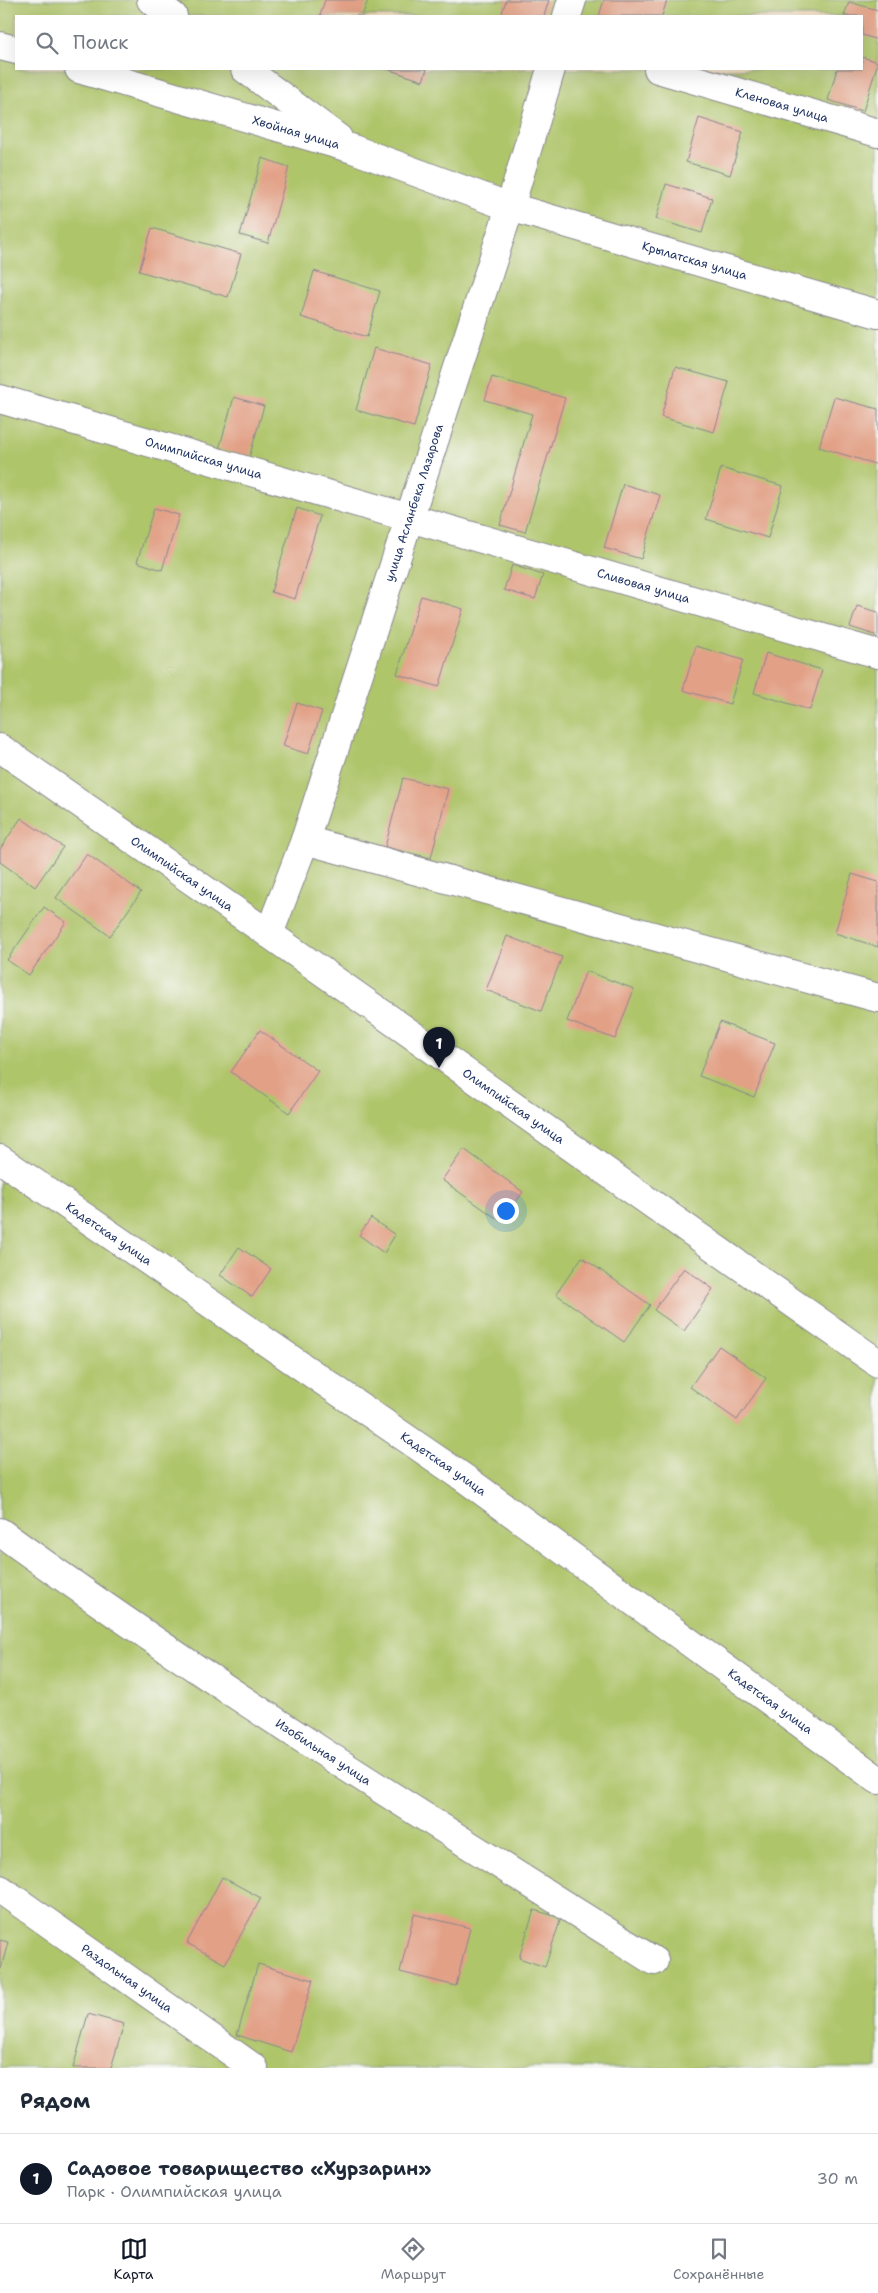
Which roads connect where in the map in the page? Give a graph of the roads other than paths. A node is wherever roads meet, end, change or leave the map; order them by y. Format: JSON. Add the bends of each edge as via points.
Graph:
{"nodes":[{"id":1,"x":152,"y":0,"type":"edge"},
{"id":2,"x":572,"y":0,"type":"edge"},
{"id":3,"x":173,"y":15,"type":"edge"},
{"id":4,"x":567,"y":15,"type":"edge"},
{"id":5,"x":0,"y":46,"type":"edge"},
{"id":6,"x":15,"y":50,"type":"edge"},
{"id":7,"x":82,"y":70,"type":"edge"},
{"id":8,"x":246,"y":70,"type":"edge"},
{"id":9,"x":551,"y":70,"type":"edge"},
{"id":10,"x":661,"y":70,"type":"edge"},
{"id":11,"x":878,"y":133,"type":"edge"},
{"id":12,"x":353,"y":149,"type":"junction"},
{"id":13,"x":510,"y":207,"type":"junction"},
{"id":14,"x":878,"y":314,"type":"edge"},
{"id":15,"x":0,"y":399,"type":"edge"},
{"id":16,"x":409,"y":517,"type":"junction"},
{"id":17,"x":878,"y":654,"type":"edge"},
{"id":18,"x":0,"y":748,"type":"edge"},
{"id":19,"x":305,"y":840,"type":"junction"},
{"id":20,"x":269,"y":934,"type":"junction"},
{"id":21,"x":878,"y":998,"type":"edge"},
{"id":22,"x":0,"y":1159,"type":"edge"},
{"id":23,"x":878,"y":1363,"type":"edge"},
{"id":24,"x":0,"y":1532,"type":"edge"},
{"id":25,"x":878,"y":1780,"type":"edge"},
{"id":26,"x":0,"y":1889,"type":"edge"},
{"id":27,"x":654,"y":1961,"type":"dead end"},
{"id":28,"x":254,"y":2068,"type":"edge"}],
"edges":[{"from":1,"to":3,"type":"street"},
{"from":2,"to":4,"type":"street"},
{"from":5,"to":6,"type":"street"},
{"from":7,"to":12,"type":"street","name":"Хвойная улица"},
{"from":8,"to":12,"type":"street"},
{"from":9,"to":13,"type":"street","name":"улица Асланбека Лазарова"},
{"from":10,"to":11,"type":"street","name":"Кленовая улица"},
{"from":12,"to":13,"type":"street","name":"Хвойная улица"},
{"from":13,"to":14,"type":"street","name":"Крылатская улица"},
{"from":13,"to":16,"type":"street","name":"улица Асланбека Лазарова"},
{"from":15,"to":16,"type":"street","name":"Олимпийская улица"},
{"from":16,"to":17,"type":"street","name":"Сливовая улица"},
{"from":16,"to":19,"type":"street","name":"улица Асланбека Лазарова"},
{"from":18,"to":20,"type":"street","name":"Олимпийская улица"},
{"from":19,"to":20,"type":"street","name":"улица Асланбека Лазарова"},
{"from":19,"to":21,"type":"street"},
{"from":20,"to":23,"type":"street","name":"Олимпийская улица"},
{"from":22,"to":25,"type":"street","name":"Кадетская улица","via":[[468,1480]]},
{"from":24,"to":27,"type":"street","name":"Изобильная улица","via":[[76,1587],[354,1772]]},
{"from":26,"to":28,"type":"street","name":"Раздольная улица"}]}
